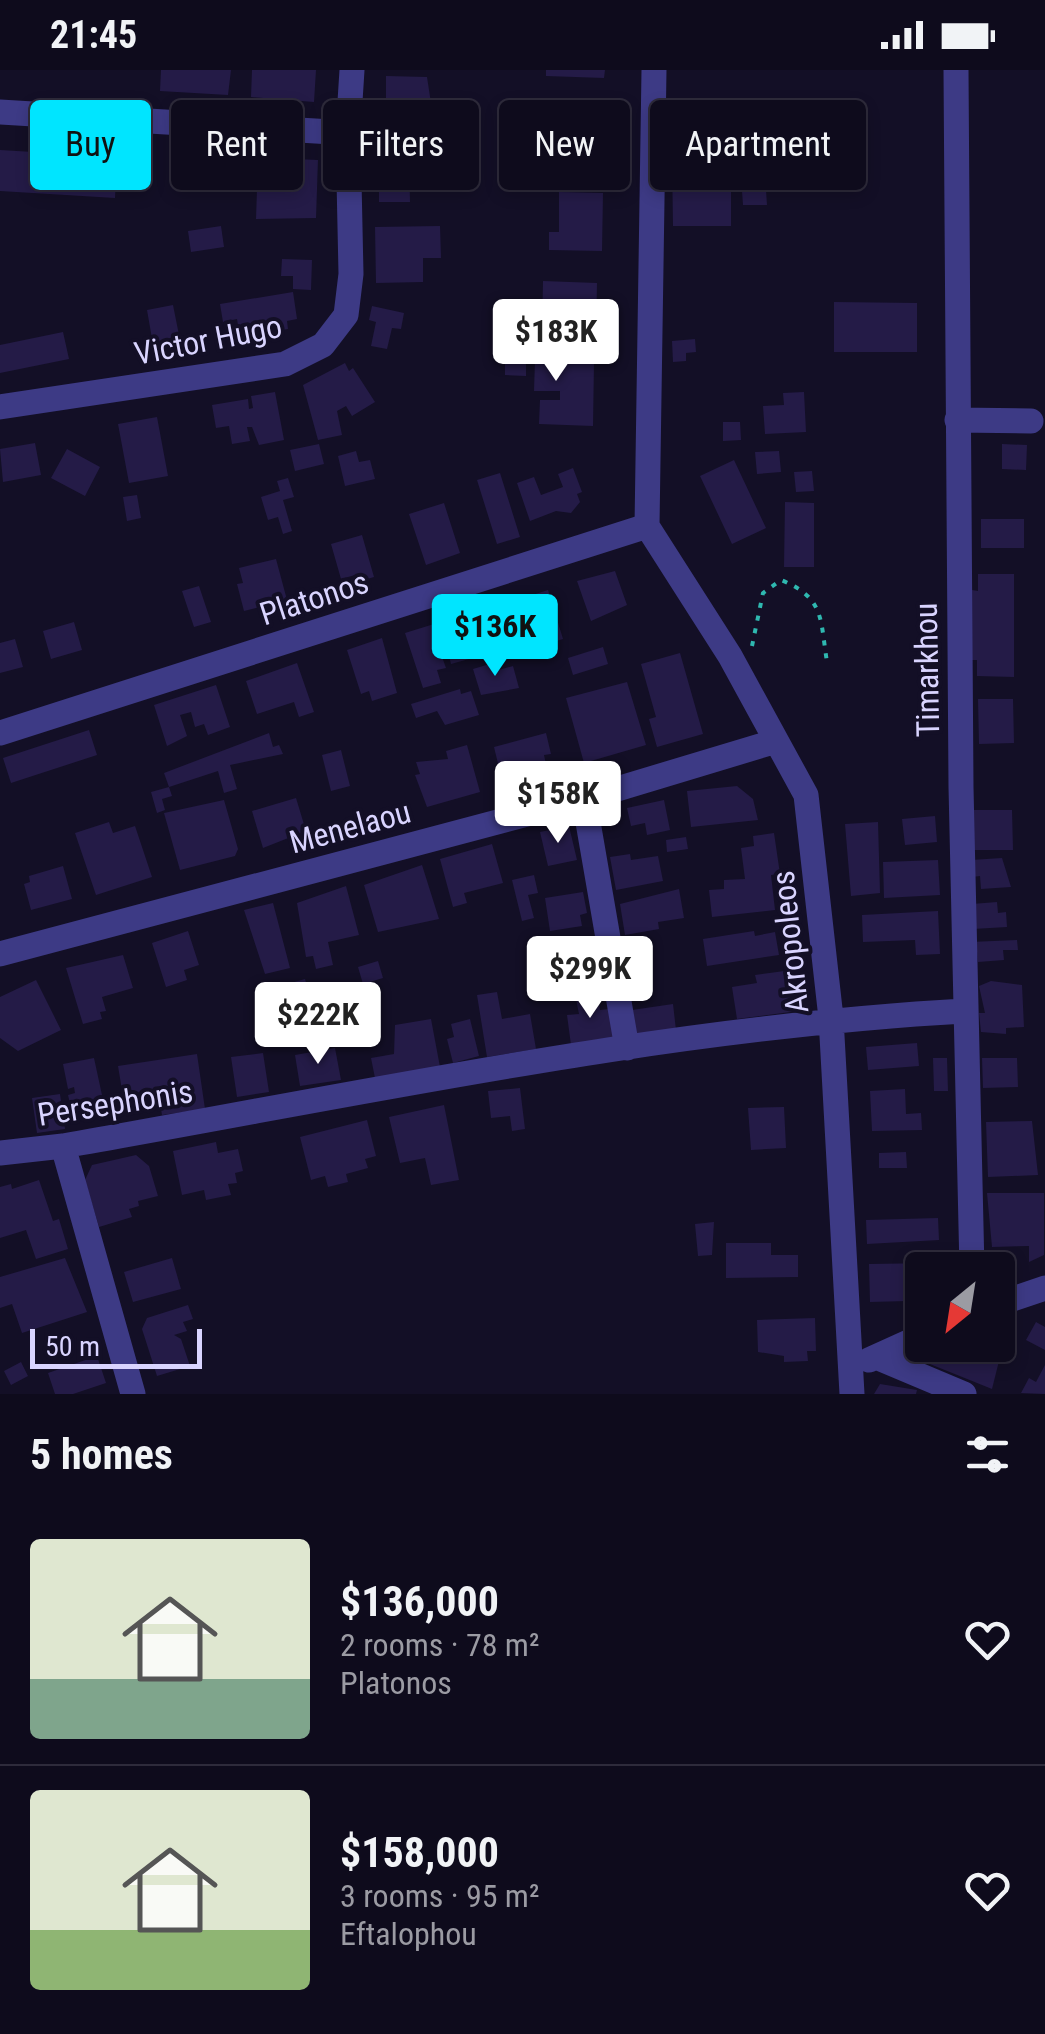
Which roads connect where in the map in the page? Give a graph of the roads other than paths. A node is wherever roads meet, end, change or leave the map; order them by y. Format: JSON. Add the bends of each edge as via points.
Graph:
{"nodes":[{"id":1,"x":352,"y":70,"type":"edge"},
{"id":2,"x":654,"y":70,"type":"edge"},
{"id":3,"x":956,"y":70,"type":"edge"},
{"id":4,"x":350,"y":100,"type":"edge"},
{"id":5,"x":0,"y":112,"type":"edge"},
{"id":6,"x":323,"y":131,"type":"edge"},
{"id":7,"x":349,"y":190,"type":"edge"},
{"id":8,"x":0,"y":408,"type":"edge"},
{"id":9,"x":957,"y":420,"type":"junction"},
{"id":10,"x":1031,"y":421,"type":"dead end"},
{"id":11,"x":647,"y":526,"type":"junction"},
{"id":12,"x":0,"y":733,"type":"edge"},
{"id":13,"x":773,"y":742,"type":"junction"},
{"id":14,"x":584,"y":799,"type":"junction"},
{"id":15,"x":0,"y":954,"type":"edge"},
{"id":16,"x":964,"y":1011,"type":"junction"},
{"id":17,"x":832,"y":1018,"type":"junction"},
{"id":18,"x":628,"y":1048,"type":"junction"},
{"id":19,"x":63,"y":1146,"type":"junction"},
{"id":20,"x":0,"y":1153,"type":"edge"},
{"id":21,"x":971,"y":1252,"type":"edge"},
{"id":22,"x":1045,"y":1288,"type":"edge"},
{"id":23,"x":1015,"y":1298,"type":"edge"},
{"id":24,"x":905,"y":1344,"type":"edge"},
{"id":25,"x":876,"y":1357,"type":"junction"},
{"id":26,"x":851,"y":1368,"type":"junction"},
{"id":27,"x":133,"y":1394,"type":"edge"},
{"id":28,"x":852,"y":1394,"type":"edge"},
{"id":29,"x":964,"y":1394,"type":"edge"}],
"edges":[{"from":1,"to":4,"type":"street","name":"Victor Hugo"},
{"from":2,"to":11,"type":"street"},
{"from":3,"to":9,"type":"street","name":"Timarkhou"},
{"from":5,"to":6,"type":"street"},
{"from":7,"to":8,"type":"street","name":"Victor Hugo","via":[[346,315],[323,345],[285,364]]},
{"from":9,"to":10,"type":"street"},
{"from":9,"to":16,"type":"street","name":"Timarkhou"},
{"from":11,"to":12,"type":"street","name":"Platonos"},
{"from":11,"to":13,"type":"street","name":"Akropoleos","via":[[730,656]]},
{"from":13,"to":14,"type":"street","name":"Menelaou"},
{"from":13,"to":17,"type":"street","name":"Akropoleos","via":[[806,796]]},
{"from":14,"to":15,"type":"street","name":"Menelaou"},
{"from":14,"to":18,"type":"street"},
{"from":16,"to":17,"type":"street","name":"Persephonis"},
{"from":16,"to":21,"type":"street","name":"Timarkhou"},
{"from":17,"to":18,"type":"street","name":"Persephonis"},
{"from":17,"to":26,"type":"street","name":"Akropoleos"},
{"from":18,"to":19,"type":"street","name":"Persephonis"},
{"from":19,"to":20,"type":"street","name":"Persephonis"},
{"from":19,"to":27,"type":"street"},
{"from":22,"to":23,"type":"street"},
{"from":24,"to":25,"type":"street"},
{"from":25,"to":26,"type":"street"},
{"from":25,"to":29,"type":"street"},
{"from":26,"to":28,"type":"street","name":"Akropoleos"}]}
